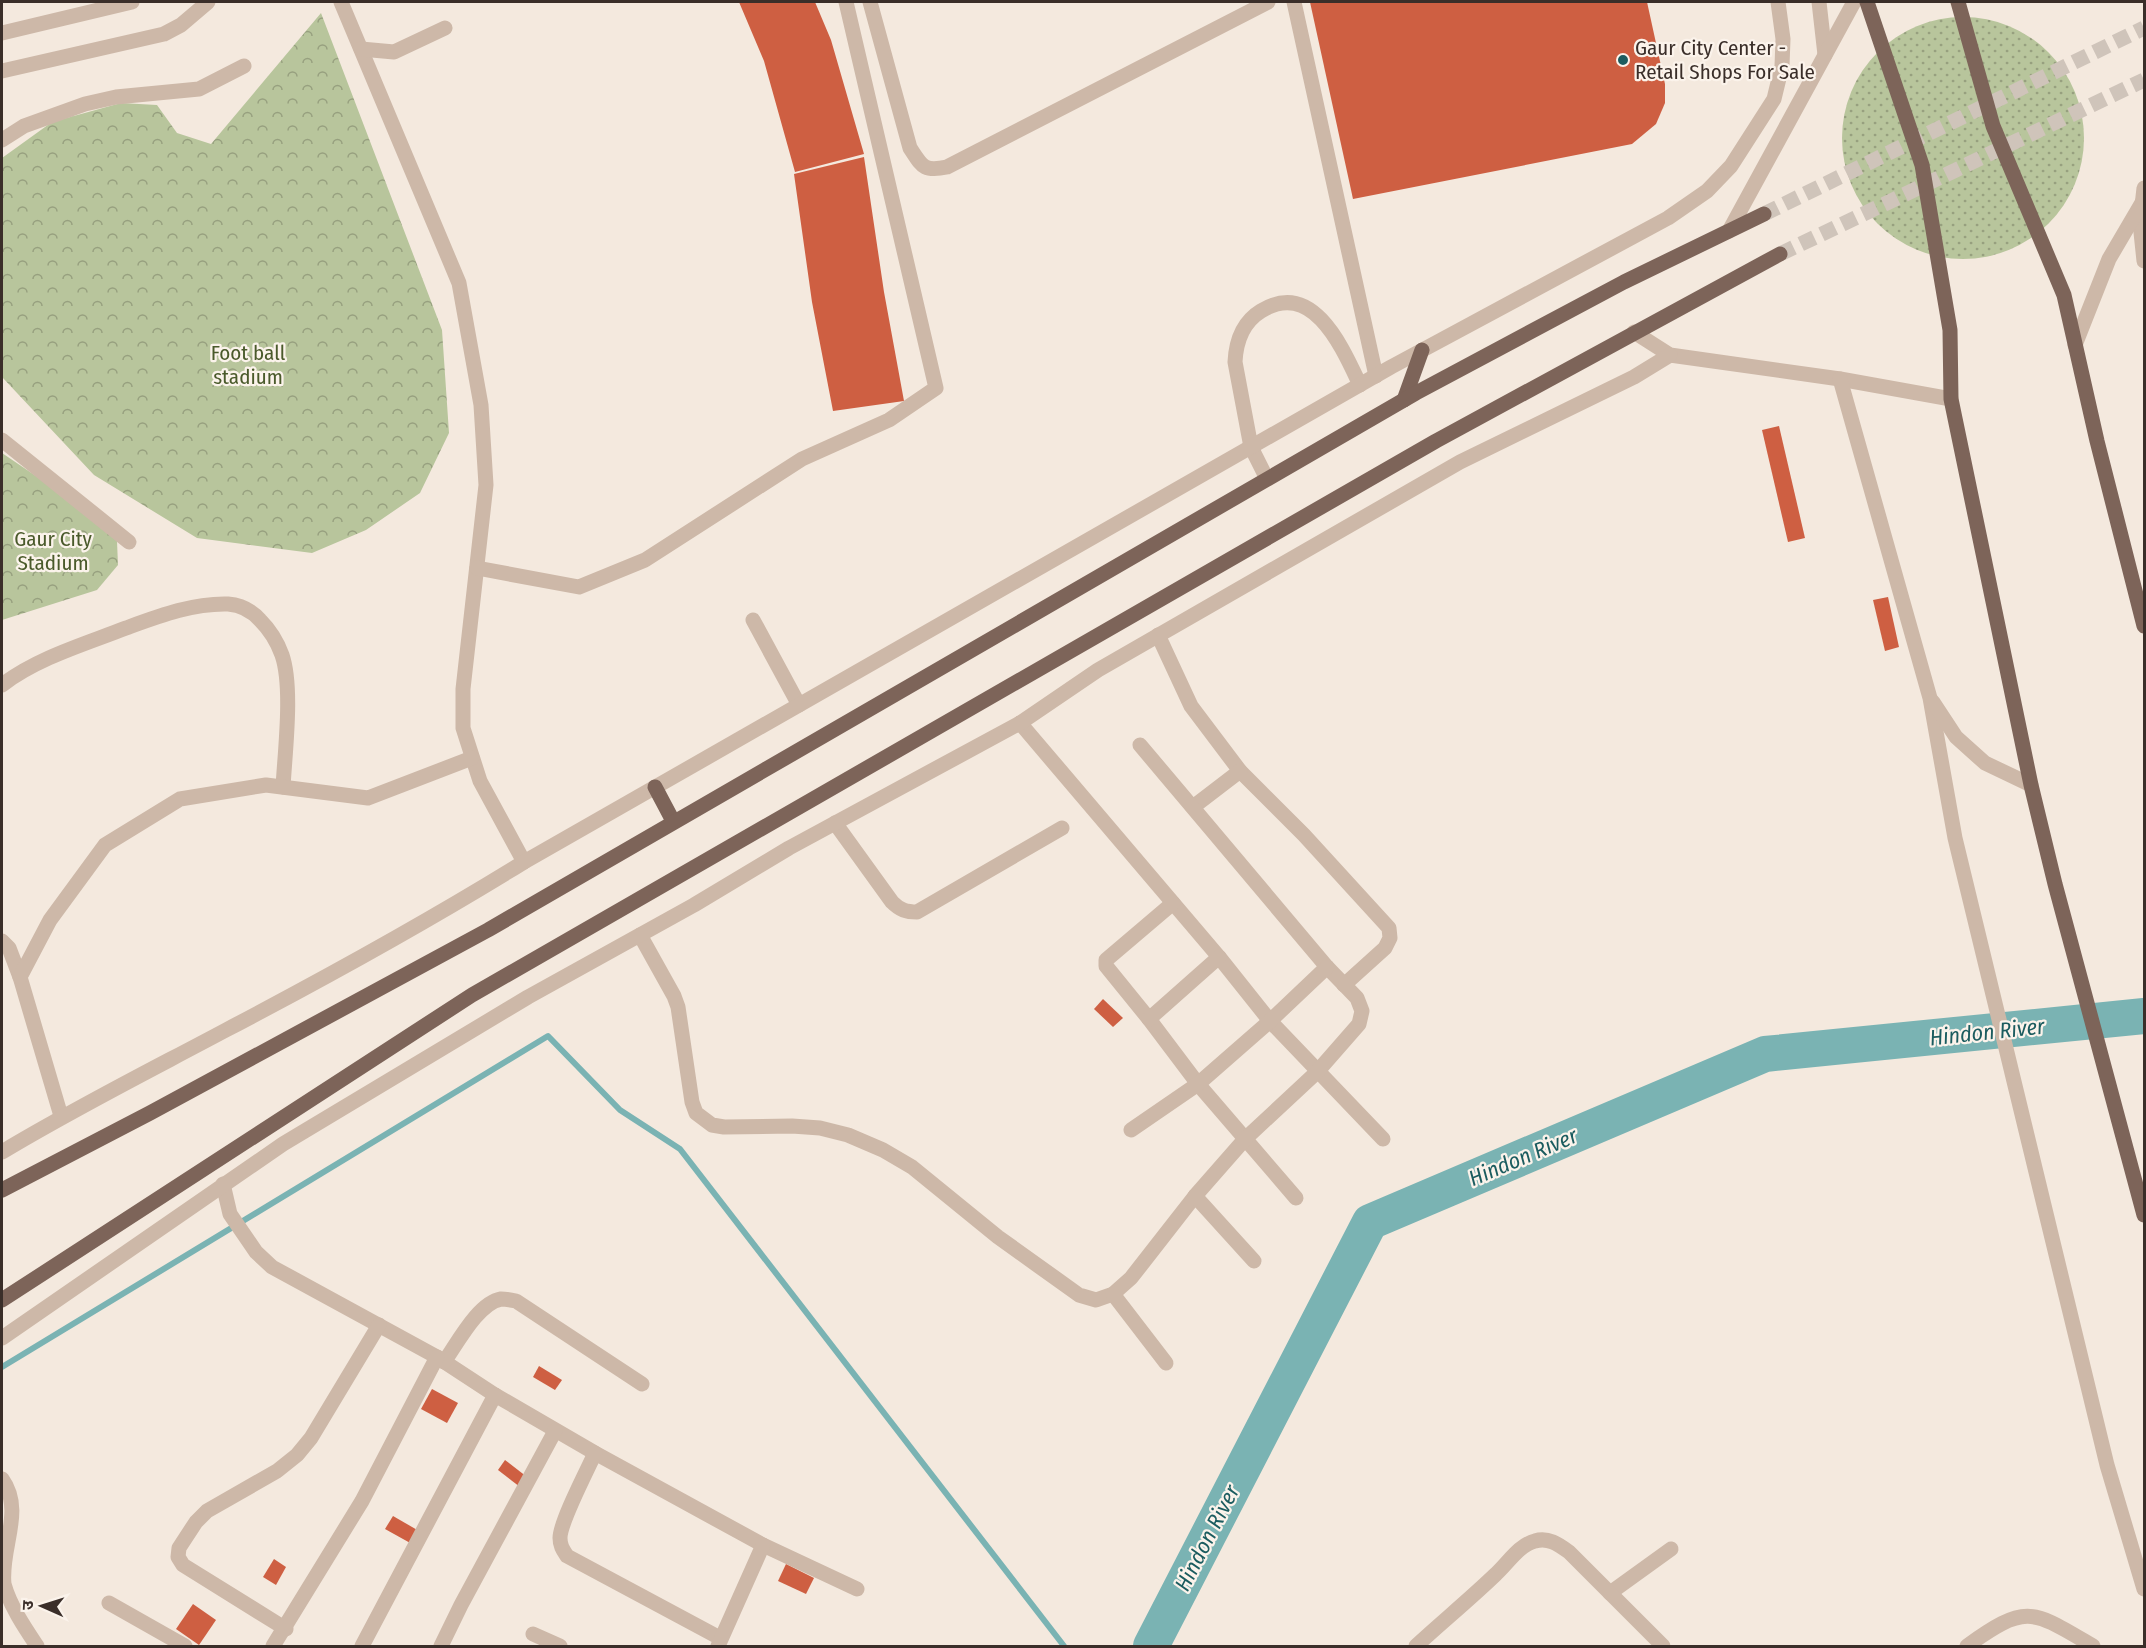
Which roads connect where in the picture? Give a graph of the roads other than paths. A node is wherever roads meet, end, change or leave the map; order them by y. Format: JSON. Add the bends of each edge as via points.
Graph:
{"nodes":[{"id":1,"x":132,"y":2,"type":"edge"},
{"id":2,"x":208,"y":2,"type":"edge"},
{"id":3,"x":341,"y":2,"type":"edge"},
{"id":4,"x":846,"y":2,"type":"edge"},
{"id":5,"x":870,"y":2,"type":"edge"},
{"id":6,"x":1268,"y":2,"type":"edge"},
{"id":7,"x":1294,"y":2,"type":"edge"},
{"id":8,"x":1778,"y":2,"type":"edge"},
{"id":9,"x":1819,"y":2,"type":"edge"},
{"id":10,"x":1854,"y":2,"type":"edge"},
{"id":11,"x":1867,"y":2,"type":"edge"},
{"id":12,"x":1958,"y":2,"type":"edge"},
{"id":13,"x":445,"y":28,"type":"dead end"},
{"id":14,"x":2,"y":33,"type":"edge"},
{"id":15,"x":361,"y":49,"type":"junction"},
{"id":16,"x":1825,"y":55,"type":"junction"},
{"id":17,"x":244,"y":66,"type":"dead end"},
{"id":18,"x":2,"y":71,"type":"edge"},
{"id":19,"x":1804,"y":94,"type":"junction"},
{"id":20,"x":1774,"y":99,"type":"junction"},
{"id":21,"x":2,"y":140,"type":"edge"},
{"id":22,"x":2144,"y":195,"type":"edge"},
{"id":23,"x":1764,"y":214,"type":"tunnel mouth"},
{"id":24,"x":1729,"y":231,"type":"junction"},
{"id":25,"x":1780,"y":254,"type":"tunnel mouth"},
{"id":26,"x":2145,"y":261,"type":"edge"},
{"id":27,"x":1634,"y":332,"type":"junction"},
{"id":28,"x":2075,"y":345,"type":"junction"},
{"id":29,"x":1422,"y":350,"type":"junction"},
{"id":30,"x":1670,"y":355,"type":"junction"},
{"id":31,"x":1376,"y":376,"type":"junction"},
{"id":32,"x":1840,"y":380,"type":"junction"},
{"id":33,"x":1360,"y":385,"type":"junction"},
{"id":34,"x":1951,"y":399,"type":"junction"},
{"id":35,"x":1404,"y":400,"type":"junction"},
{"id":36,"x":2,"y":440,"type":"edge"},
{"id":37,"x":1251,"y":447,"type":"junction"},
{"id":38,"x":1268,"y":479,"type":"junction"},
{"id":39,"x":129,"y":542,"type":"dead end"},
{"id":40,"x":477,"y":568,"type":"junction"},
{"id":41,"x":753,"y":620,"type":"dead end"},
{"id":42,"x":2145,"y":626,"type":"edge"},
{"id":43,"x":1158,"y":635,"type":"junction"},
{"id":44,"x":2,"y":685,"type":"edge"},
{"id":45,"x":1930,"y":698,"type":"junction"},
{"id":46,"x":799,"y":705,"type":"junction"},
{"id":47,"x":1020,"y":723,"type":"junction"},
{"id":48,"x":1140,"y":745,"type":"dead end"},
{"id":49,"x":472,"y":758,"type":"junction"},
{"id":50,"x":1240,"y":771,"type":"junction"},
{"id":51,"x":2031,"y":785,"type":"junction"},
{"id":52,"x":284,"y":787,"type":"junction"},
{"id":53,"x":655,"y":787,"type":"junction"},
{"id":54,"x":1193,"y":807,"type":"junction"},
{"id":55,"x":673,"y":821,"type":"junction"},
{"id":56,"x":835,"y":823,"type":"junction"},
{"id":57,"x":1062,"y":828,"type":"dead end"},
{"id":58,"x":524,"y":862,"type":"junction"},
{"id":59,"x":1173,"y":903,"type":"junction"},
{"id":60,"x":640,"y":935,"type":"junction"},
{"id":61,"x":2,"y":941,"type":"edge"},
{"id":62,"x":1219,"y":957,"type":"junction"},
{"id":63,"x":1327,"y":967,"type":"junction"},
{"id":64,"x":20,"y":976,"type":"junction"},
{"id":65,"x":1344,"y":985,"type":"junction"},
{"id":66,"x":1149,"y":1019,"type":"junction"},
{"id":67,"x":1270,"y":1021,"type":"junction"},
{"id":68,"x":1317,"y":1071,"type":"junction"},
{"id":69,"x":1197,"y":1084,"type":"junction"},
{"id":70,"x":61,"y":1116,"type":"junction"},
{"id":71,"x":1131,"y":1130,"type":"dead end"},
{"id":72,"x":1245,"y":1139,"type":"junction"},
{"id":73,"x":1383,"y":1139,"type":"dead end"},
{"id":74,"x":2,"y":1152,"type":"edge"},
{"id":75,"x":223,"y":1184,"type":"junction"},
{"id":76,"x":2,"y":1190,"type":"edge"},
{"id":77,"x":1195,"y":1196,"type":"junction"},
{"id":78,"x":1296,"y":1198,"type":"dead end"},
{"id":79,"x":2145,"y":1215,"type":"edge"},
{"id":80,"x":1254,"y":1261,"type":"dead end"},
{"id":81,"x":1113,"y":1294,"type":"junction"},
{"id":82,"x":2,"y":1300,"type":"edge"},
{"id":83,"x":379,"y":1325,"type":"junction"},
{"id":84,"x":2,"y":1338,"type":"edge"},
{"id":85,"x":441,"y":1359,"type":"junction"},
{"id":86,"x":1166,"y":1363,"type":"dead end"},
{"id":87,"x":642,"y":1384,"type":"dead end"},
{"id":88,"x":495,"y":1395,"type":"junction"},
{"id":89,"x":555,"y":1431,"type":"junction"},
{"id":90,"x":595,"y":1453,"type":"junction"},
{"id":91,"x":2,"y":1479,"type":"edge"},
{"id":92,"x":763,"y":1545,"type":"junction"},
{"id":93,"x":1671,"y":1549,"type":"dead end"},
{"id":94,"x":857,"y":1589,"type":"dead end"},
{"id":95,"x":2145,"y":1589,"type":"edge"},
{"id":96,"x":1610,"y":1593,"type":"junction"},
{"id":97,"x":110,"y":1603,"type":"dead end"},
{"id":98,"x":286,"y":1629,"type":"junction"},
{"id":99,"x":533,"y":1634,"type":"dead end"},
{"id":100,"x":719,"y":1642,"type":"edge"},
{"id":101,"x":37,"y":1647,"type":"edge"},
{"id":102,"x":185,"y":1647,"type":"edge"},
{"id":103,"x":273,"y":1647,"type":"edge"},
{"id":104,"x":362,"y":1647,"type":"edge"},
{"id":105,"x":441,"y":1647,"type":"edge"},
{"id":106,"x":560,"y":1647,"type":"edge"},
{"id":107,"x":1416,"y":1647,"type":"edge"},
{"id":108,"x":1663,"y":1647,"type":"edge"},
{"id":109,"x":1967,"y":1647,"type":"edge"},
{"id":110,"x":2092,"y":1647,"type":"edge"}],
"edges":[{"from":1,"to":14,"type":"street"},
{"from":2,"to":18,"type":"street","via":[[164,34]]},
{"from":3,"to":15,"type":"street"},
{"from":4,"to":40,"type":"street","via":[[936,388],[889,420],[802,459],[645,560],[579,587]]},
{"from":5,"to":6,"type":"street","via":[[910,148],[921,166],[932,170],[946,167]]},
{"from":7,"to":31,"type":"street"},
{"from":8,"to":20,"type":"street","via":[[1782,66]]},
{"from":9,"to":16,"type":"street"},
{"from":10,"to":16,"type":"street"},
{"from":11,"to":34,"type":"main road","via":[[1922,165],[1950,330]]},
{"from":12,"to":28,"type":"main road","via":[[1993,126],[2064,295]]},
{"from":13,"to":15,"type":"street","via":[[394,52]]},
{"from":15,"to":40,"type":"street","via":[[459,283],[481,405],[486,485]]},
{"from":16,"to":19,"type":"street"},
{"from":17,"to":21,"type":"street","via":[[199,89],[85,104],[24,126]]},
{"from":19,"to":20,"type":"street"},
{"from":19,"to":24,"type":"street"},
{"from":20,"to":29,"type":"street","via":[[1731,165],[1707,191],[1658,223]]},
{"from":22,"to":26,"type":"street","via":[[2140,223]]},
{"from":22,"to":28,"type":"street","via":[[2109,259]]},
{"from":23,"to":24,"type":"main road"},
{"from":24,"to":35,"type":"main road","via":[[1624,282]]},
{"from":25,"to":27,"type":"main road"},
{"from":27,"to":30,"type":"street"},
{"from":27,"to":82,"type":"main road","via":[[1436,441],[472,995]]},
{"from":28,"to":42,"type":"main road"},
{"from":29,"to":31,"type":"street"},
{"from":29,"to":35,"type":"main road"},
{"from":30,"to":32,"type":"street"},
{"from":30,"to":43,"type":"street","via":[[1634,377],[1460,462]]},
{"from":31,"to":33,"type":"street"},
{"from":32,"to":34,"type":"street"},
{"from":32,"to":45,"type":"street"},
{"from":33,"to":37,"type":"street"},
{"from":33,"to":37,"type":"street","via":[[1335,336],[1312,310],[1288,302],[1266,307],[1247,324],[1236,348],[1235,362]]},
{"from":34,"to":51,"type":"main road"},
{"from":35,"to":38,"type":"main road"},
{"from":36,"to":39,"type":"street"},
{"from":37,"to":38,"type":"street"},
{"from":37,"to":46,"type":"street"},
{"from":38,"to":55,"type":"main road"},
{"from":40,"to":49,"type":"street","via":[[463,689],[463,728]]},
{"from":41,"to":46,"type":"street"},
{"from":43,"to":47,"type":"street"},
{"from":43,"to":50,"type":"street","via":[[1191,706]]},
{"from":44,"to":52,"type":"street","via":[[39,664],[156,617],[188,608],[230,604],[251,611],[271,631],[282,655],[286,687]]},
{"from":45,"to":51,"type":"street","via":[[1956,737],[1985,763]]},
{"from":45,"to":95,"type":"street","via":[[1969,897],[2104,1453]]},
{"from":46,"to":53,"type":"street"},
{"from":47,"to":56,"type":"street"},
{"from":47,"to":59,"type":"street"},
{"from":48,"to":54,"type":"street"},
{"from":49,"to":52,"type":"street","via":[[368,798]]},
{"from":49,"to":58,"type":"street","via":[[480,781]]},
{"from":50,"to":54,"type":"street"},
{"from":50,"to":65,"type":"street","via":[[1389,927],[1390,938],[1385,948]]},
{"from":51,"to":79,"type":"main road"},
{"from":52,"to":64,"type":"street","via":[[266,785],[180,799],[105,845],[50,920]]},
{"from":53,"to":55,"type":"main road"},
{"from":53,"to":58,"type":"street"},
{"from":54,"to":63,"type":"street"},
{"from":55,"to":76,"type":"main road","via":[[488,930]]},
{"from":56,"to":57,"type":"street","via":[[892,902],[908,912],[917,912]]},
{"from":56,"to":60,"type":"street"},
{"from":58,"to":70,"type":"street","via":[[429,920]]},
{"from":59,"to":62,"type":"street"},
{"from":59,"to":66,"type":"street","via":[[1106,962]]},
{"from":60,"to":75,"type":"street","via":[[528,997]]},
{"from":60,"to":81,"type":"street","via":[[678,1007],[692,1102],[703,1120],[724,1127],[820,1128],[884,1150],[912,1167],[998,1237],[1079,1295],[1095,1300]]},
{"from":61,"to":64,"type":"street","via":[[9,948]]},
{"from":62,"to":66,"type":"street"},
{"from":62,"to":67,"type":"street"},
{"from":63,"to":65,"type":"street"},
{"from":63,"to":67,"type":"street"},
{"from":64,"to":70,"type":"street"},
{"from":65,"to":68,"type":"street","via":[[1357,998],[1362,1011],[1359,1024]]},
{"from":66,"to":69,"type":"street"},
{"from":67,"to":68,"type":"street"},
{"from":67,"to":69,"type":"street"},
{"from":68,"to":72,"type":"street"},
{"from":68,"to":73,"type":"street"},
{"from":69,"to":71,"type":"street"},
{"from":69,"to":72,"type":"street"},
{"from":70,"to":74,"type":"street"},
{"from":72,"to":77,"type":"street"},
{"from":72,"to":78,"type":"street"},
{"from":75,"to":83,"type":"street","via":[[230,1214],[256,1252],[272,1267]]},
{"from":75,"to":84,"type":"street"},
{"from":77,"to":80,"type":"street"},
{"from":77,"to":81,"type":"street","via":[[1131,1278]]},
{"from":81,"to":86,"type":"street"},
{"from":83,"to":85,"type":"street"},
{"from":83,"to":98,"type":"street","via":[[297,1455],[277,1472],[207,1511],[179,1548],[178,1557],[183,1565]]},
{"from":85,"to":87,"type":"street","via":[[476,1317],[502,1299],[516,1301]]},
{"from":85,"to":88,"type":"street"},
{"from":85,"to":98,"type":"street"},
{"from":88,"to":89,"type":"street"},
{"from":88,"to":104,"type":"street"},
{"from":89,"to":90,"type":"street"},
{"from":89,"to":105,"type":"street"},
{"from":90,"to":92,"type":"street"},
{"from":90,"to":100,"type":"street","via":[[562,1527],[561,1547],[567,1556]]},
{"from":91,"to":101,"type":"street","via":[[9,1489],[11,1510],[3,1547],[4,1584]]},
{"from":92,"to":94,"type":"street"},
{"from":92,"to":100,"type":"street"},
{"from":93,"to":96,"type":"street"},
{"from":96,"to":107,"type":"street","via":[[1557,1543],[1533,1541]]},
{"from":96,"to":108,"type":"street"},
{"from":97,"to":102,"type":"street"},
{"from":98,"to":103,"type":"street"},
{"from":99,"to":106,"type":"street"},
{"from":109,"to":110,"type":"street","via":[[2005,1621],[2033,1617],[2049,1620]]}]}
